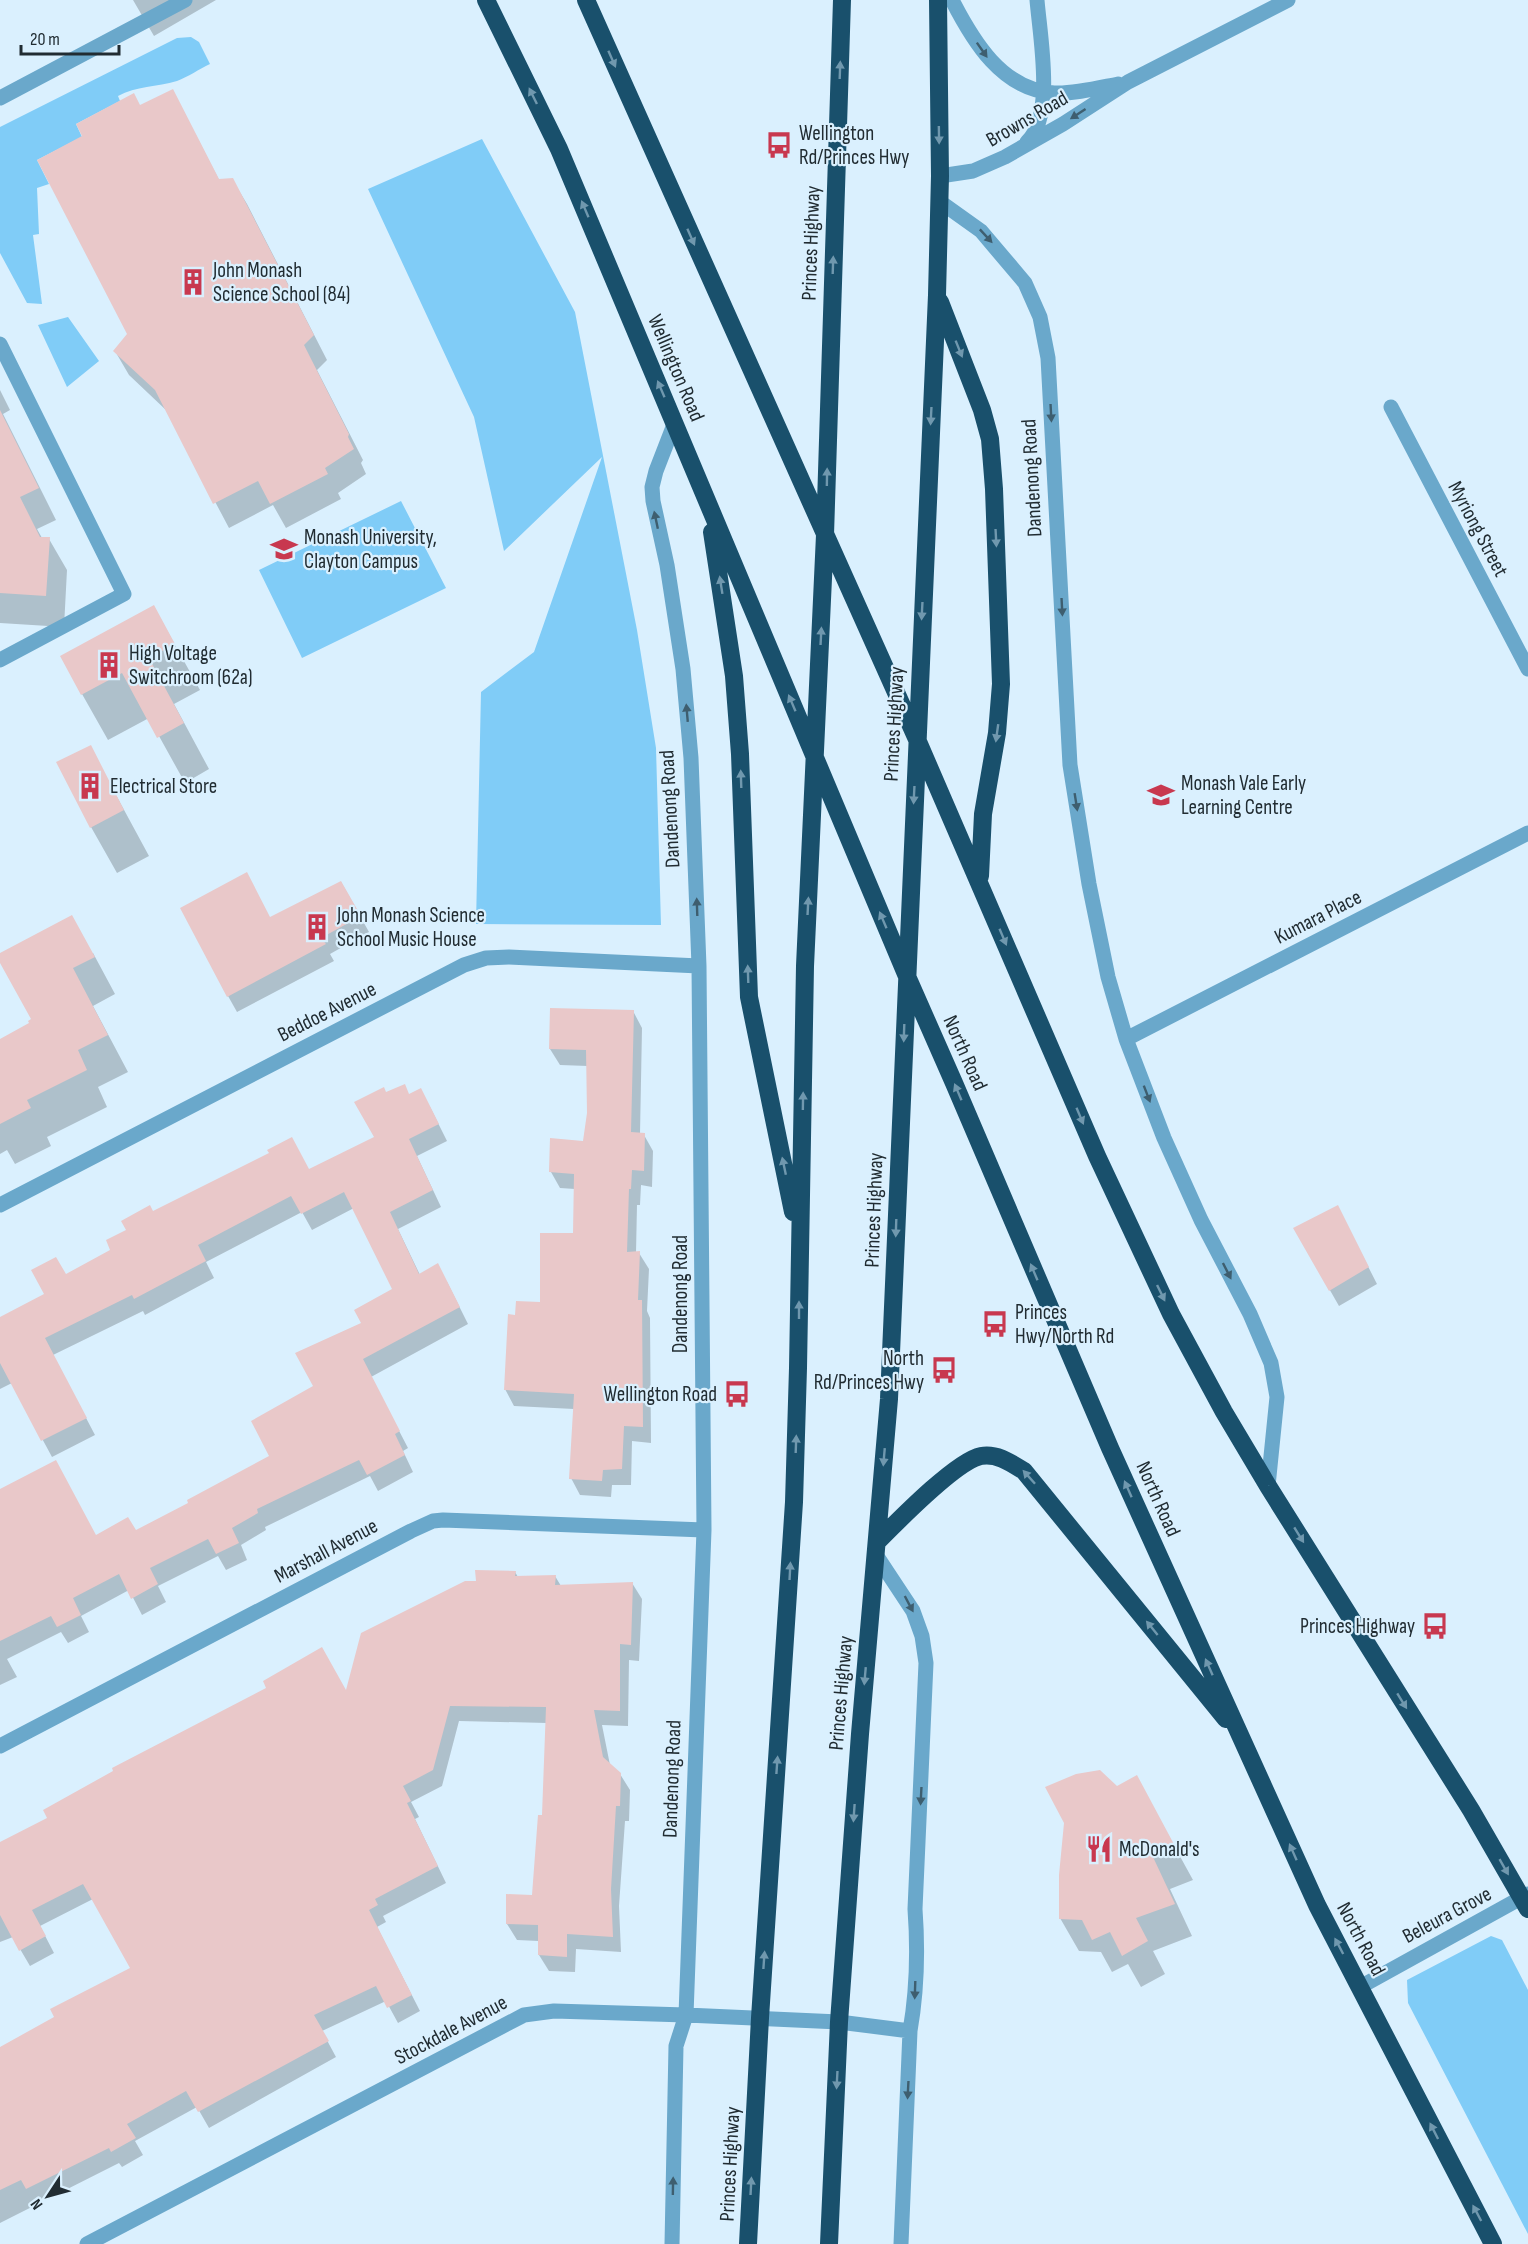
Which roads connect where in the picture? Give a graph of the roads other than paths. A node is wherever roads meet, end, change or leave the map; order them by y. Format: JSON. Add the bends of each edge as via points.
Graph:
{"nodes":[{"id":1,"x":185,"y":0,"type":"edge"},
{"id":2,"x":486,"y":0,"type":"edge"},
{"id":3,"x":586,"y":0,"type":"edge"},
{"id":4,"x":842,"y":0,"type":"edge"},
{"id":5,"x":938,"y":0,"type":"edge"},
{"id":6,"x":952,"y":0,"type":"edge"},
{"id":7,"x":1037,"y":0,"type":"edge"},
{"id":8,"x":1288,"y":0,"type":"edge"},
{"id":9,"x":1128,"y":82,"type":"junction"},
{"id":10,"x":1043,"y":92,"type":"junction"},
{"id":11,"x":0,"y":98,"type":"edge"},
{"id":12,"x":1020,"y":148,"type":"junction"},
{"id":13,"x":940,"y":176,"type":"junction"},
{"id":14,"x":939,"y":201,"type":"junction"},
{"id":15,"x":937,"y":295,"type":"junction"},
{"id":16,"x":0,"y":344,"type":"edge"},
{"id":17,"x":1391,"y":407,"type":"dead end"},
{"id":18,"x":675,"y":422,"type":"junction"},
{"id":19,"x":707,"y":501,"type":"junction"},
{"id":20,"x":825,"y":535,"type":"junction"},
{"id":21,"x":0,"y":660,"type":"edge"},
{"id":22,"x":1528,"y":669,"type":"edge"},
{"id":23,"x":916,"y":737,"type":"junction"},
{"id":24,"x":815,"y":757,"type":"junction"},
{"id":25,"x":1528,"y":833,"type":"edge"},
{"id":26,"x":980,"y":883,"type":"junction"},
{"id":27,"x":699,"y":966,"type":"junction"},
{"id":28,"x":906,"y":974,"type":"junction"},
{"id":29,"x":1126,"y":1039,"type":"junction"},
{"id":30,"x":0,"y":1205,"type":"edge"},
{"id":31,"x":800,"y":1244,"type":"junction"},
{"id":32,"x":1268,"y":1486,"type":"junction"},
{"id":33,"x":704,"y":1530,"type":"junction"},
{"id":34,"x":877,"y":1549,"type":"junction"},
{"id":35,"x":1242,"y":1739,"type":"junction"},
{"id":36,"x":0,"y":1746,"type":"edge"},
{"id":37,"x":1527,"y":1900,"type":"edge"},
{"id":38,"x":1360,"y":1987,"type":"junction"},
{"id":39,"x":686,"y":2015,"type":"junction"},
{"id":40,"x":760,"y":2018,"type":"junction"},
{"id":41,"x":839,"y":2022,"type":"junction"},
{"id":42,"x":910,"y":2031,"type":"junction"},
{"id":43,"x":87,"y":2244,"type":"edge"},
{"id":44,"x":672,"y":2244,"type":"edge"},
{"id":45,"x":748,"y":2244,"type":"edge"},
{"id":46,"x":829,"y":2244,"type":"edge"},
{"id":47,"x":901,"y":2244,"type":"edge"},
{"id":48,"x":1493,"y":2244,"type":"edge"}],
"edges":[{"from":1,"to":11,"type":"street"},
{"from":18,"to":2,"type":"highway","name":"Wellington Road","one_way":true,"via":[[559,149]]},
{"from":3,"to":20,"type":"highway","one_way":true},
{"from":20,"to":4,"type":"highway","name":"Princes Highway","one_way":true},
{"from":5,"to":13,"type":"highway","one_way":true},
{"from":6,"to":10,"type":"street","name":"Browns Road","one_way":true,"via":[[994,65]]},
{"from":7,"to":10,"type":"street"},
{"from":8,"to":9,"type":"street","name":"Browns Road"},
{"from":9,"to":10,"type":"street","name":"Browns Road","via":[[1064,93]]},
{"from":9,"to":12,"type":"street","name":"Browns Road","one_way":true},
{"from":10,"to":12,"type":"street","via":[[1036,130]]},
{"from":12,"to":13,"type":"street","name":"Browns Road","via":[[979,169]]},
{"from":13,"to":14,"type":"highway","name":"Princes Highway"},
{"from":14,"to":15,"type":"highway","name":"Princes Highway"},
{"from":14,"to":29,"type":"street","name":"Dandenong Road","one_way":true,"via":[[981,231],[1016,271],[1044,328],[1070,765],[1108,977]]},
{"from":15,"to":23,"type":"highway","name":"Princes Highway","one_way":true},
{"from":15,"to":26,"type":"highway","one_way":true,"via":[[982,410],[990,439],[994,489],[1000,714],[982,824]]},
{"from":16,"to":21,"type":"street","via":[[124,594]]},
{"from":17,"to":22,"type":"street","name":"Myriong Street"},
{"from":18,"to":19,"type":"highway","name":"Wellington Road"},
{"from":27,"to":18,"type":"street","name":"Dandenong Road","one_way":true,"via":[[684,669],[668,565],[653,501],[653,480]]},
{"from":24,"to":19,"type":"highway","name":"Wellington Road","one_way":true},
{"from":31,"to":19,"type":"highway","one_way":true,"via":[[749,997],[734,676]]},
{"from":20,"to":23,"type":"highway"},
{"from":24,"to":20,"type":"highway","name":"Princes Highway","one_way":true},
{"from":23,"to":26,"type":"highway"},
{"from":23,"to":28,"type":"highway","name":"Princes Highway","one_way":true},
{"from":28,"to":24,"type":"highway","name":"North Road","one_way":true},
{"from":31,"to":24,"type":"highway","name":"Princes Highway","one_way":true},
{"from":25,"to":29,"type":"street","name":"Kumara Place"},
{"from":26,"to":32,"type":"highway","one_way":true,"via":[[1135,1240],[1224,1412]]},
{"from":27,"to":30,"type":"street","name":"Beddoe Avenue","via":[[509,957],[486,958],[464,965]]},
{"from":27,"to":33,"type":"street","name":"Dandenong Road"},
{"from":28,"to":34,"type":"highway","name":"Princes Highway","one_way":true,"via":[[889,1387]]},
{"from":35,"to":28,"type":"highway","name":"North Road","one_way":true,"via":[[1110,1448]]},
{"from":29,"to":32,"type":"street","one_way":true,"via":[[1173,1158],[1270,1363],[1277,1397]]},
{"from":40,"to":31,"type":"highway","name":"Princes Highway","one_way":true,"via":[[790,1583]]},
{"from":32,"to":37,"type":"highway","one_way":true},
{"from":33,"to":36,"type":"street","name":"Marshall Avenue","via":[[433,1521]]},
{"from":33,"to":39,"type":"street","name":"Dandenong Road"},
{"from":35,"to":34,"type":"highway","one_way":true,"via":[[1024,1471],[999,1456],[981,1456],[966,1462],[912,1507]]},
{"from":34,"to":41,"type":"highway","name":"Princes Highway","one_way":true},
{"from":34,"to":42,"type":"street","one_way":true,"via":[[913,1611],[926,1663],[915,1909],[915,2007]]},
{"from":38,"to":35,"type":"highway","name":"North Road","one_way":true,"via":[[1317,1905]]},
{"from":37,"to":38,"type":"street","name":"Beleura Grove"},
{"from":48,"to":38,"type":"highway","name":"North Road","one_way":true},
{"from":39,"to":40,"type":"street","name":"Stockdale Avenue"},
{"from":39,"to":43,"type":"street","name":"Stockdale Avenue","via":[[554,2011],[524,2015]]},
{"from":44,"to":39,"type":"street","name":"Dandenong Road","one_way":true,"via":[[676,2046]]},
{"from":40,"to":41,"type":"street","name":"Stockdale Avenue"},
{"from":45,"to":40,"type":"highway","name":"Princes Highway","one_way":true},
{"from":41,"to":42,"type":"street","name":"Stockdale Avenue"},
{"from":41,"to":46,"type":"highway","name":"Princes Highway","one_way":true},
{"from":42,"to":47,"type":"street","one_way":true}]}
